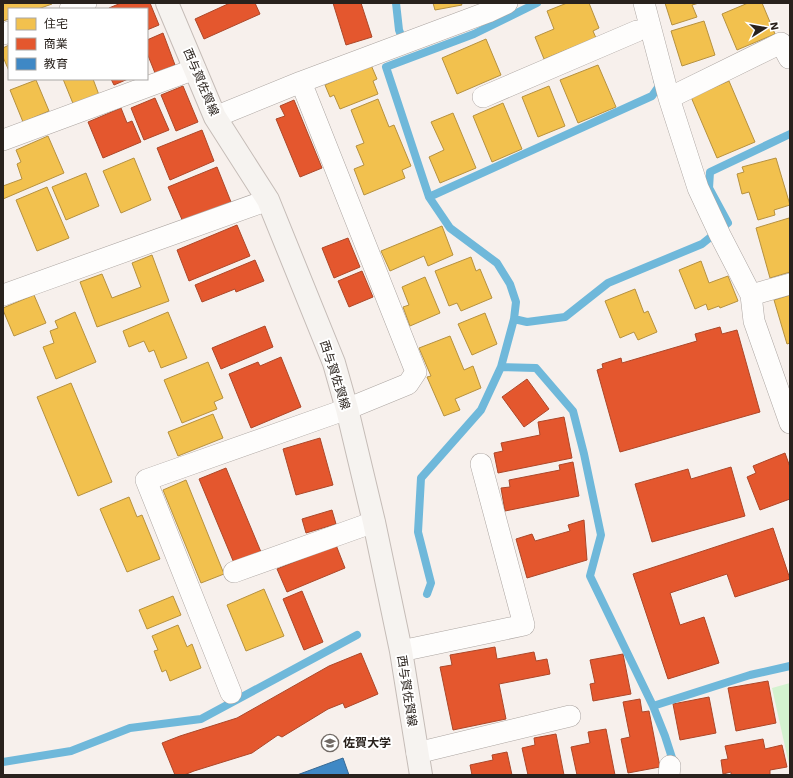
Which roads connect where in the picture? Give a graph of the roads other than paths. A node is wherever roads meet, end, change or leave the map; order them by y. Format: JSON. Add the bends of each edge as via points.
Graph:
{"nodes":[{"id":1,"x":86,"y":3,"type":"edge"},
{"id":2,"x":167,"y":3,"type":"edge"},
{"id":3,"x":507,"y":3,"type":"edge"},
{"id":4,"x":644,"y":3,"type":"edge"},
{"id":5,"x":73,"y":8,"type":"edge"},
{"id":6,"x":637,"y":31,"type":"dead end"},
{"id":7,"x":790,"y":58,"type":"edge"},
{"id":8,"x":195,"y":69,"type":"junction"},
{"id":9,"x":301,"y":82,"type":"junction"},
{"id":10,"x":483,"y":97,"type":"dead end"},
{"id":11,"x":669,"y":98,"type":"junction"},
{"id":12,"x":215,"y":117,"type":"junction"},
{"id":13,"x":3,"y":140,"type":"edge"},
{"id":14,"x":268,"y":200,"type":"junction"},
{"id":15,"x":790,"y":284,"type":"edge"},
{"id":16,"x":3,"y":295,"type":"edge"},
{"id":17,"x":751,"y":295,"type":"junction"},
{"id":18,"x":347,"y":409,"type":"junction"},
{"id":19,"x":790,"y":423,"type":"edge"},
{"id":20,"x":481,"y":464,"type":"dead end"},
{"id":21,"x":374,"y":522,"type":"junction"},
{"id":22,"x":234,"y":572,"type":"dead end"},
{"id":23,"x":400,"y":651,"type":"junction"},
{"id":24,"x":231,"y":693,"type":"dead end"},
{"id":25,"x":570,"y":716,"type":"dead end"},
{"id":26,"x":417,"y":752,"type":"junction"},
{"id":27,"x":421,"y":775,"type":"edge"}],
"edges":[{"from":1,"to":5,"type":"street"},
{"from":2,"to":8,"type":"main road","name":"西与賀佐賀線"},
{"from":3,"to":9,"type":"street"},
{"from":4,"to":11,"type":"street"},
{"from":6,"to":10,"type":"street"},
{"from":7,"to":11,"type":"street","via":[[780,43]]},
{"from":8,"to":12,"type":"main road","name":"西与賀佐賀線"},
{"from":8,"to":13,"type":"street"},
{"from":9,"to":12,"type":"street"},
{"from":9,"to":18,"type":"street","via":[[416,372],[408,384]]},
{"from":11,"to":17,"type":"street","via":[[698,188]]},
{"from":12,"to":14,"type":"main road","name":"西与賀佐賀線"},
{"from":14,"to":16,"type":"street"},
{"from":14,"to":18,"type":"main road","name":"西与賀佐賀線","via":[[334,363]]},
{"from":15,"to":17,"type":"street"},
{"from":17,"to":19,"type":"street","via":[[754,321]]},
{"from":18,"to":21,"type":"main road","name":"西与賀佐賀線"},
{"from":18,"to":24,"type":"street","via":[[146,480]]},
{"from":20,"to":23,"type":"street","via":[[524,625]]},
{"from":21,"to":22,"type":"street"},
{"from":21,"to":23,"type":"main road","name":"西与賀佐賀線"},
{"from":23,"to":26,"type":"main road","name":"西与賀佐賀線"},
{"from":25,"to":26,"type":"street"},
{"from":26,"to":27,"type":"main road","name":"西与賀佐賀線"}]}
